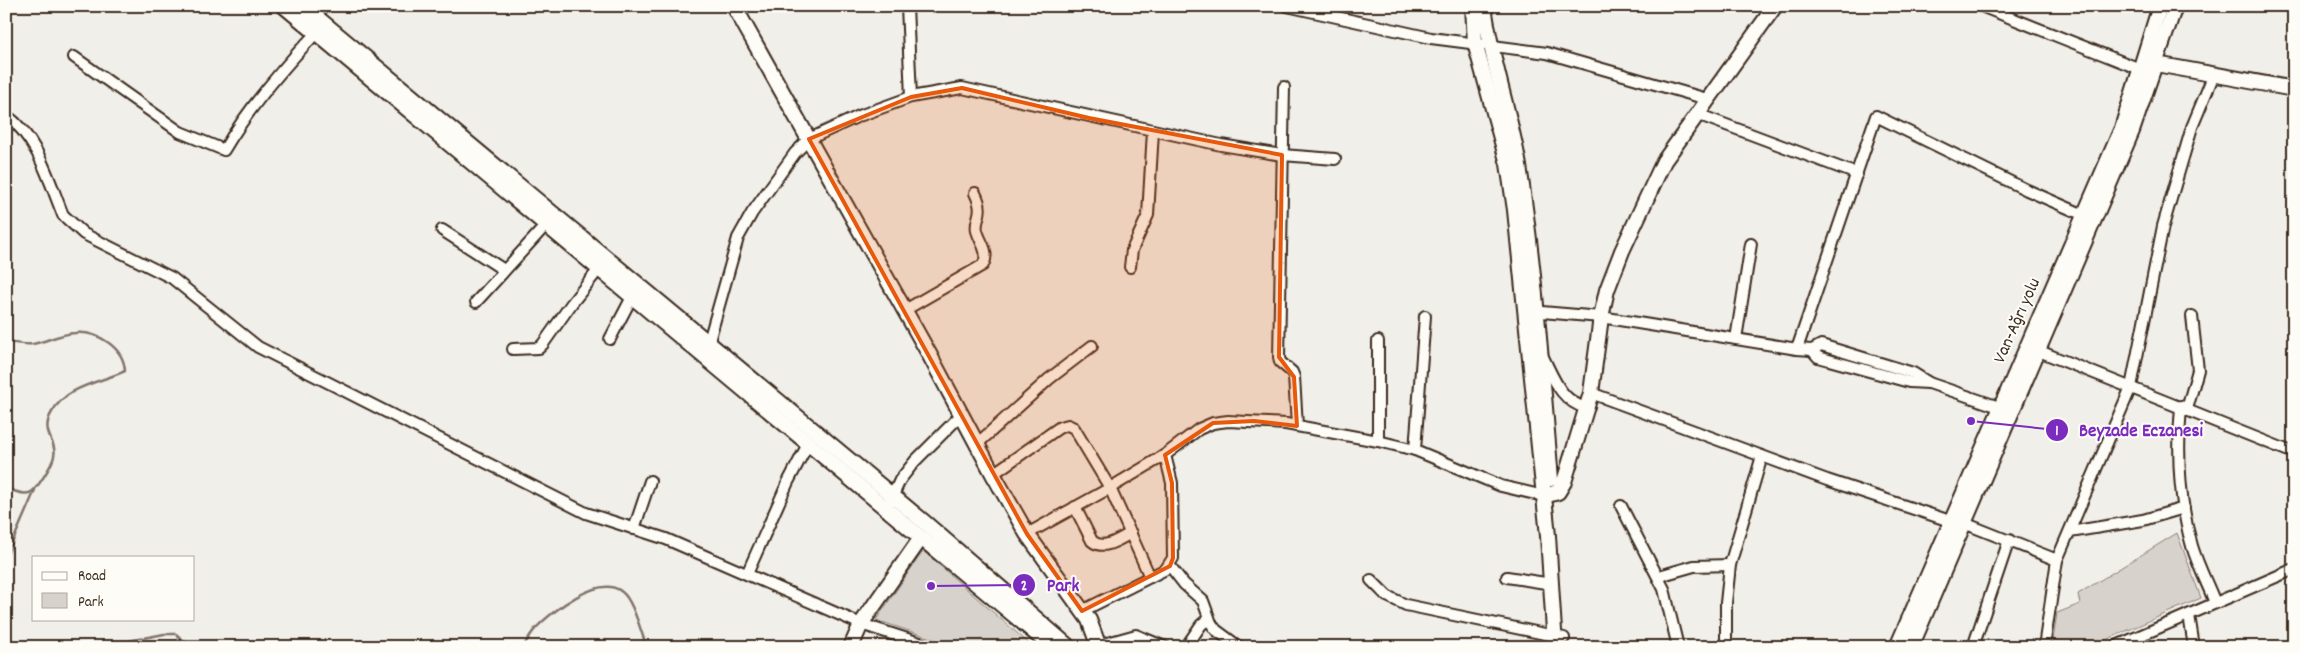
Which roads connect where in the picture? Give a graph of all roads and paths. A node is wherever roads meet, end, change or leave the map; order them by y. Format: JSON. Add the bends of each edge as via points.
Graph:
{"nodes":[{"id":1,"x":284,"y":6,"type":"edge"},
{"id":2,"x":303,"y":6,"type":"edge"},
{"id":3,"x":734,"y":6,"type":"edge"},
{"id":4,"x":907,"y":6,"type":"edge"},
{"id":5,"x":1287,"y":6,"type":"edge"},
{"id":6,"x":1473,"y":6,"type":"edge"},
{"id":7,"x":1484,"y":6,"type":"edge"},
{"id":8,"x":1775,"y":6,"type":"edge"},
{"id":9,"x":1982,"y":6,"type":"edge"},
{"id":10,"x":2160,"y":6,"type":"edge"},
{"id":11,"x":2174,"y":6,"type":"edge"},
{"id":12,"x":316,"y":33,"type":"junction"},
{"id":13,"x":1482,"y":44,"type":"junction"},
{"id":14,"x":74,"y":57,"type":"dead end"},
{"id":15,"x":2146,"y":65,"type":"junction"},
{"id":16,"x":2214,"y":74,"type":"junction"},
{"id":17,"x":1284,"y":88,"type":"dead end"},
{"id":18,"x":2294,"y":89,"type":"edge"},
{"id":19,"x":911,"y":97,"type":"junction"},
{"id":20,"x":1707,"y":99,"type":"junction"},
{"id":21,"x":1697,"y":114,"type":"junction"},
{"id":22,"x":6,"y":115,"type":"edge"},
{"id":23,"x":1153,"y":131,"type":"junction"},
{"id":24,"x":809,"y":139,"type":"junction"},
{"id":25,"x":1282,"y":155,"type":"junction"},
{"id":26,"x":1335,"y":159,"type":"dead end"},
{"id":27,"x":1856,"y":174,"type":"junction"},
{"id":28,"x":975,"y":193,"type":"dead end"},
{"id":29,"x":2084,"y":215,"type":"junction"},
{"id":30,"x":546,"y":225,"type":"junction"},
{"id":31,"x":442,"y":230,"type":"dead end"},
{"id":32,"x":1751,"y":244,"type":"dead end"},
{"id":33,"x":1130,"y":266,"type":"dead end"},
{"id":34,"x":599,"y":269,"type":"junction"},
{"id":35,"x":504,"y":270,"type":"junction"},
{"id":36,"x":632,"y":297,"type":"junction"},
{"id":37,"x":476,"y":302,"type":"dead end"},
{"id":38,"x":905,"y":310,"type":"junction"},
{"id":39,"x":1530,"y":311,"type":"junction"},
{"id":40,"x":1425,"y":316,"type":"dead end"},
{"id":41,"x":2192,"y":316,"type":"dead end"},
{"id":42,"x":1601,"y":317,"type":"junction"},
{"id":43,"x":610,"y":339,"type":"dead end"},
{"id":44,"x":1736,"y":339,"type":"junction"},
{"id":45,"x":1378,"y":341,"type":"dead end"},
{"id":46,"x":1092,"y":346,"type":"dead end"},
{"id":47,"x":513,"y":348,"type":"dead end"},
{"id":48,"x":2033,"y":348,"type":"junction"},
{"id":49,"x":1539,"y":349,"type":"junction"},
{"id":50,"x":1797,"y":349,"type":"junction"},
{"id":51,"x":706,"y":350,"type":"junction"},
{"id":52,"x":2131,"y":387,"type":"junction"},
{"id":53,"x":1591,"y":393,"type":"junction"},
{"id":54,"x":2184,"y":407,"type":"junction"},
{"id":55,"x":1586,"y":408,"type":"junction"},
{"id":56,"x":2006,"y":409,"type":"junction"},
{"id":57,"x":962,"y":414,"type":"junction"},
{"id":58,"x":1297,"y":426,"type":"junction"},
{"id":59,"x":1378,"y":441,"type":"junction"},
{"id":60,"x":808,"y":444,"type":"junction"},
{"id":61,"x":977,"y":444,"type":"junction"},
{"id":62,"x":1415,"y":450,"type":"junction"},
{"id":63,"x":2294,"y":453,"type":"edge"},
{"id":64,"x":1165,"y":455,"type":"junction"},
{"id":65,"x":1762,"y":456,"type":"junction"},
{"id":66,"x":1545,"y":461,"type":"junction"},
{"id":67,"x":1570,"y":464,"type":"junction"},
{"id":68,"x":993,"y":474,"type":"junction"},
{"id":69,"x":650,"y":481,"type":"dead end"},
{"id":70,"x":1110,"y":488,"type":"junction"},
{"id":71,"x":1548,"y":495,"type":"junction"},
{"id":72,"x":893,"y":496,"type":"junction"},
{"id":73,"x":1621,"y":506,"type":"dead end"},
{"id":74,"x":1075,"y":507,"type":"junction"},
{"id":75,"x":2184,"y":508,"type":"junction"},
{"id":76,"x":886,"y":509,"type":"junction"},
{"id":77,"x":1958,"y":522,"type":"junction"},
{"id":78,"x":634,"y":529,"type":"junction"},
{"id":79,"x":2070,"y":532,"type":"junction"},
{"id":80,"x":1131,"y":533,"type":"junction"},
{"id":81,"x":1027,"y":534,"type":"junction"},
{"id":82,"x":921,"y":538,"type":"junction"},
{"id":83,"x":2009,"y":540,"type":"junction"},
{"id":84,"x":2057,"y":560,"type":"junction"},
{"id":85,"x":1730,"y":565,"type":"junction"},
{"id":86,"x":1170,"y":566,"type":"junction"},
{"id":87,"x":2294,"y":570,"type":"edge"},
{"id":88,"x":747,"y":574,"type":"junction"},
{"id":89,"x":1150,"y":576,"type":"junction"},
{"id":90,"x":1658,"y":576,"type":"junction"},
{"id":91,"x":1507,"y":577,"type":"dead end"},
{"id":92,"x":1371,"y":580,"type":"dead end"},
{"id":93,"x":1552,"y":584,"type":"junction"},
{"id":94,"x":2215,"y":603,"type":"junction"},
{"id":95,"x":1082,"y":611,"type":"junction"},
{"id":96,"x":2189,"y":615,"type":"junction"},
{"id":97,"x":1209,"y":618,"type":"junction"},
{"id":98,"x":861,"y":624,"type":"junction"},
{"id":99,"x":1559,"y":642,"type":"edge"},
{"id":100,"x":1100,"y":646,"type":"edge"},
{"id":101,"x":852,"y":647,"type":"edge"},
{"id":102,"x":932,"y":647,"type":"edge"},
{"id":103,"x":1052,"y":647,"type":"edge"},
{"id":104,"x":1069,"y":647,"type":"edge"},
{"id":105,"x":1165,"y":647,"type":"edge"},
{"id":106,"x":1186,"y":647,"type":"edge"},
{"id":107,"x":1239,"y":647,"type":"edge"},
{"id":108,"x":1678,"y":647,"type":"edge"},
{"id":109,"x":1726,"y":647,"type":"edge"},
{"id":110,"x":1897,"y":647,"type":"edge"},
{"id":111,"x":1911,"y":647,"type":"edge"},
{"id":112,"x":1973,"y":647,"type":"edge"},
{"id":113,"x":2044,"y":647,"type":"edge"},
{"id":114,"x":2114,"y":647,"type":"edge"},
{"id":115,"x":2194,"y":647,"type":"edge"}],
"edges":[{"from":1,"to":12,"type":"main road"},
{"from":2,"to":51,"type":"main road"},
{"from":3,"to":24,"type":"main road"},
{"from":4,"to":19,"type":"street"},
{"from":5,"to":13,"type":"street","via":[[1431,38]]},
{"from":6,"to":13,"type":"main road"},
{"from":7,"to":13,"type":"main road"},
{"from":8,"to":20,"type":"main road"},
{"from":9,"to":15,"type":"street"},
{"from":10,"to":15,"type":"main road","name":"Van-Ağrı yolu"},
{"from":11,"to":15,"type":"main road"},
{"from":12,"to":14,"type":"street","via":[[278,73],[224,150],[180,132]]},
{"from":12,"to":30,"type":"main road"},
{"from":13,"to":20,"type":"street","via":[[1547,53]]},
{"from":13,"to":39,"type":"main road","via":[[1518,162],[1526,208]]},
{"from":15,"to":16,"type":"main road"},
{"from":15,"to":29,"type":"main road","name":"Van-Ağrı yolu"},
{"from":15,"to":48,"type":"main road","via":[[2132,131]]},
{"from":16,"to":18,"type":"main road"},
{"from":16,"to":52,"type":"street","via":[[2192,127],[2163,226]]},
{"from":17,"to":25,"type":"street"},
{"from":19,"to":23,"type":"street","via":[[962,88]]},
{"from":19,"to":24,"type":"street"},
{"from":20,"to":21,"type":"main road"},
{"from":21,"to":27,"type":"street"},
{"from":21,"to":42,"type":"main road","via":[[1664,161],[1652,185],[1607,290]]},
{"from":22,"to":78,"type":"street","via":[[32,141],[64,215],[84,234],[172,278],[258,347],[586,513]]},
{"from":23,"to":25,"type":"street"},
{"from":23,"to":33,"type":"street","via":[[1148,215],[1132,250]]},
{"from":24,"to":38,"type":"main road"},
{"from":24,"to":51,"type":"street","via":[[752,214],[738,238]]},
{"from":25,"to":26,"type":"street"},
{"from":25,"to":58,"type":"street","via":[[1279,357],[1294,377]]},
{"from":27,"to":29,"type":"street","via":[[1876,116]]},
{"from":27,"to":50,"type":"street"},
{"from":28,"to":38,"type":"street","via":[[982,210],[978,232],[986,254],[983,265]]},
{"from":29,"to":48,"type":"main road","name":"Van-Ağrı yolu"},
{"from":30,"to":34,"type":"main road"},
{"from":30,"to":35,"type":"street"},
{"from":31,"to":35,"type":"street"},
{"from":32,"to":44,"type":"street"},
{"from":34,"to":36,"type":"main road"},
{"from":34,"to":47,"type":"street","via":[[539,348]]},
{"from":35,"to":37,"type":"street"},
{"from":36,"to":43,"type":"street"},
{"from":36,"to":51,"type":"main road"},
{"from":38,"to":57,"type":"main road"},
{"from":39,"to":42,"type":"street"},
{"from":39,"to":49,"type":"main road"},
{"from":39,"to":66,"type":"main road"},
{"from":40,"to":62,"type":"street"},
{"from":41,"to":54,"type":"street","via":[[2198,370]]},
{"from":42,"to":44,"type":"street"},
{"from":42,"to":53,"type":"main road"},
{"from":44,"to":50,"type":"street"},
{"from":45,"to":59,"type":"street"},
{"from":46,"to":61,"type":"street"},
{"from":48,"to":52,"type":"street"},
{"from":48,"to":56,"type":"main road","name":"Van-Ağrı yolu"},
{"from":49,"to":55,"type":"street","via":[[1564,396],[1574,405]]},
{"from":49,"to":66,"type":"main road"},
{"from":50,"to":56,"type":"street","via":[[1812,350],[1818,357],[1909,382],[1929,383]]},
{"from":51,"to":60,"type":"main road"},
{"from":51,"to":72,"type":"main road"},
{"from":52,"to":54,"type":"street"},
{"from":52,"to":79,"type":"street"},
{"from":53,"to":55,"type":"main road"},
{"from":53,"to":65,"type":"street"},
{"from":54,"to":63,"type":"street"},
{"from":54,"to":75,"type":"street","via":[[2178,433]]},
{"from":55,"to":67,"type":"main road"},
{"from":56,"to":77,"type":"main road","name":"Van-Ağrı yolu"},
{"from":57,"to":61,"type":"main road"},
{"from":57,"to":72,"type":"street","via":[[915,461],[900,480]]},
{"from":58,"to":59,"type":"street"},
{"from":58,"to":64,"type":"street","via":[[1254,421],[1212,423]]},
{"from":59,"to":62,"type":"street"},
{"from":60,"to":76,"type":"main road"},
{"from":60,"to":88,"type":"street"},
{"from":61,"to":68,"type":"main road"},
{"from":62,"to":71,"type":"street","via":[[1501,486]]},
{"from":64,"to":70,"type":"street"},
{"from":64,"to":86,"type":"street","via":[[1172,483],[1174,558]]},
{"from":65,"to":77,"type":"street"},
{"from":65,"to":85,"type":"street"},
{"from":66,"to":67,"type":"main road"},
{"from":66,"to":71,"type":"main road"},
{"from":67,"to":71,"type":"main road","via":[[1558,492]]},
{"from":68,"to":70,"type":"street","via":[[1060,427],[1068,425],[1077,430]]},
{"from":68,"to":81,"type":"main road"},
{"from":69,"to":78,"type":"street"},
{"from":70,"to":74,"type":"street"},
{"from":70,"to":80,"type":"street"},
{"from":71,"to":93,"type":"main road"},
{"from":71,"to":99,"type":"main road"},
{"from":72,"to":76,"type":"street"},
{"from":72,"to":104,"type":"main road"},
{"from":73,"to":90,"type":"street"},
{"from":74,"to":80,"type":"street","via":[[1097,545],[1107,545]]},
{"from":74,"to":81,"type":"street"},
{"from":75,"to":79,"type":"street","via":[[2143,520]]},
{"from":75,"to":94,"type":"street","via":[[2193,548]]},
{"from":76,"to":82,"type":"main road"},
{"from":77,"to":83,"type":"street"},
{"from":77,"to":110,"type":"main road","name":"Van-Ağrı yolu"},
{"from":77,"to":111,"type":"main road"},
{"from":78,"to":88,"type":"street","via":[[666,539]]},
{"from":79,"to":84,"type":"street"},
{"from":80,"to":89,"type":"street"},
{"from":81,"to":95,"type":"main road"},
{"from":82,"to":98,"type":"main road"},
{"from":82,"to":103,"type":"main road"},
{"from":83,"to":84,"type":"street"},
{"from":83,"to":112,"type":"street"},
{"from":84,"to":113,"type":"street"},
{"from":85,"to":90,"type":"street","via":[[1694,566]]},
{"from":85,"to":109,"type":"street"},
{"from":86,"to":89,"type":"street"},
{"from":86,"to":97,"type":"street","via":[[1203,601]]},
{"from":87,"to":94,"type":"street"},
{"from":88,"to":98,"type":"street"},
{"from":89,"to":95,"type":"street"},
{"from":90,"to":108,"type":"street","via":[[1664,588]]},
{"from":91,"to":93,"type":"street"},
{"from":92,"to":99,"type":"street","via":[[1387,596],[1406,605]]},
{"from":93,"to":99,"type":"main road"},
{"from":94,"to":96,"type":"street"},
{"from":95,"to":100,"type":"main road"},
{"from":96,"to":114,"type":"street"},
{"from":96,"to":115,"type":"street"},
{"from":97,"to":106,"type":"street","via":[[1201,624]]},
{"from":97,"to":107,"type":"street","via":[[1216,630]]},
{"from":98,"to":101,"type":"main road"},
{"from":98,"to":102,"type":"street"},
{"from":100,"to":105,"type":"street","via":[[1136,636]]}]}
